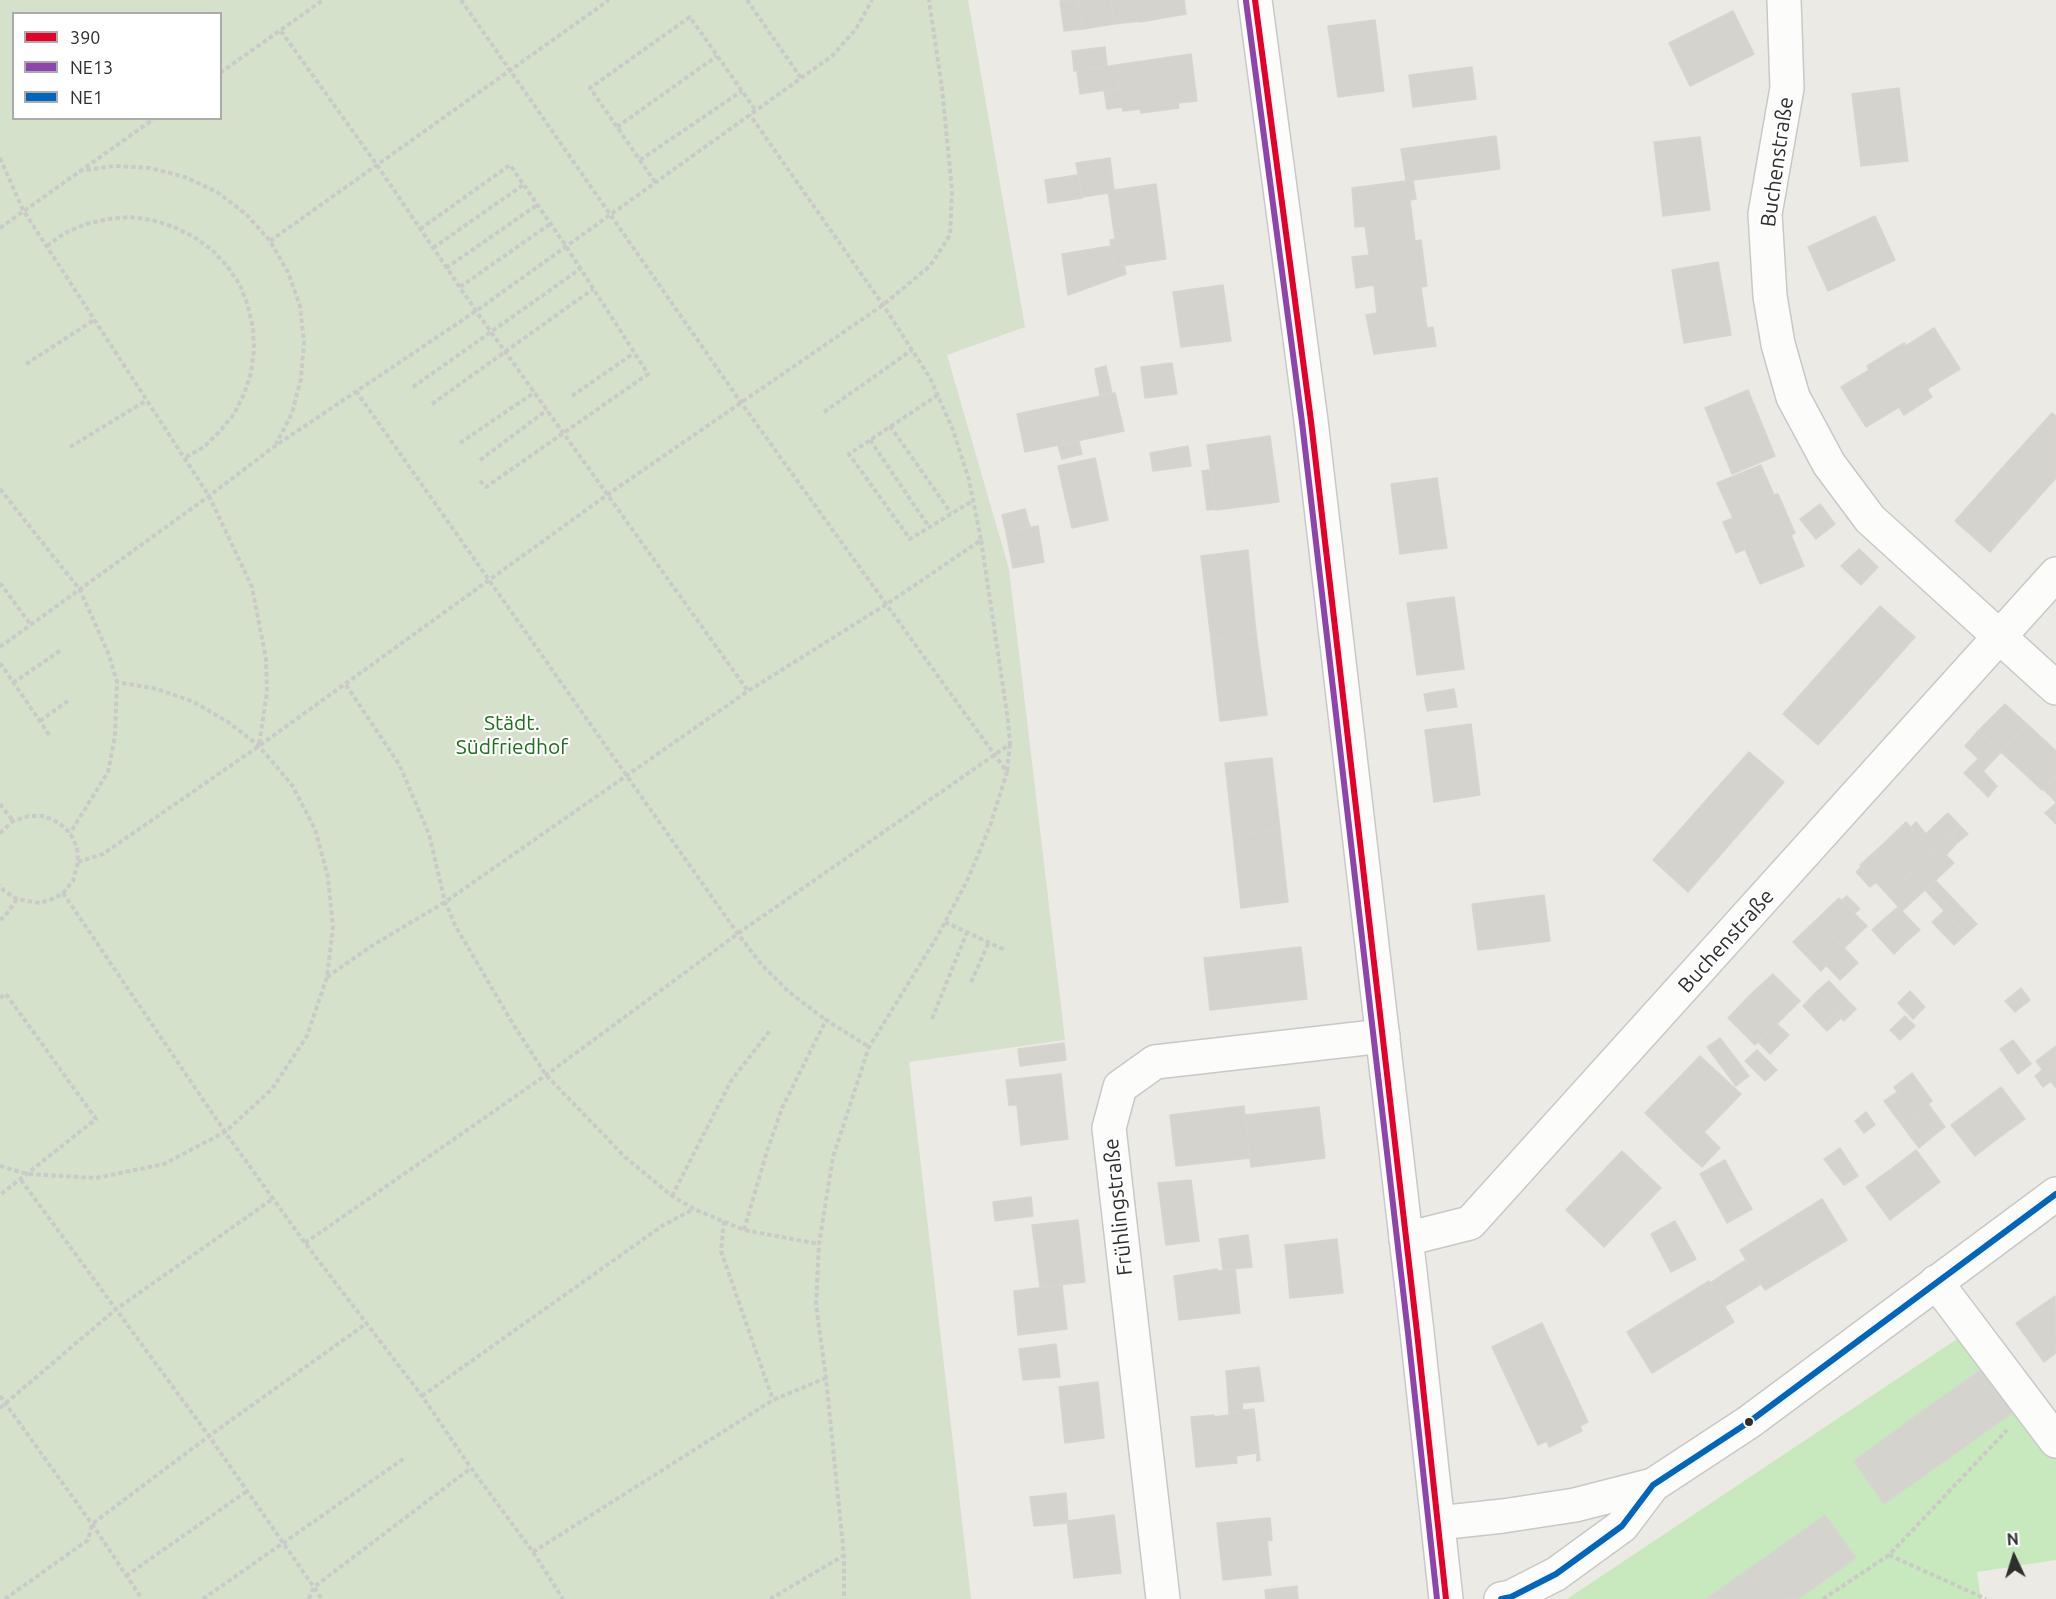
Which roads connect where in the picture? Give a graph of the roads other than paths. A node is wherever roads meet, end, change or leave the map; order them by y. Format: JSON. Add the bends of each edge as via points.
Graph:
{"nodes":[{"id":1,"x":1255,"y":0,"type":"edge"},
{"id":2,"x":1784,"y":0,"type":"edge"},
{"id":3,"x":2056,"y":574,"type":"edge"},
{"id":4,"x":2001,"y":636,"type":"junction"},
{"id":5,"x":2056,"y":688,"type":"edge"},
{"id":6,"x":1383,"y":1036,"type":"junction"},
{"id":7,"x":2056,"y":1194,"type":"edge"},
{"id":8,"x":1406,"y":1239,"type":"junction"},
{"id":9,"x":1936,"y":1282,"type":"junction"},
{"id":10,"x":2056,"y":1441,"type":"edge"},
{"id":11,"x":1653,"y":1485,"type":"junction"},
{"id":12,"x":1438,"y":1523,"type":"junction"},
{"id":13,"x":1163,"y":1599,"type":"edge"},
{"id":14,"x":1446,"y":1599,"type":"edge"},
{"id":15,"x":1501,"y":1599,"type":"edge"}],
"edges":[{"from":1,"to":6,"type":"street","via":[[1311,421]]},
{"from":2,"to":4,"type":"street","name":"Buchenstraße","via":[[1787,88],[1765,214],[1770,296],[1793,397],[1829,464],[1870,519]]},
{"from":3,"to":4,"type":"street","name":"Buchenstraße"},
{"from":4,"to":5,"type":"street"},
{"from":4,"to":8,"type":"street","name":"Buchenstraße","via":[[1470,1223]]},
{"from":6,"to":8,"type":"street"},
{"from":6,"to":13,"type":"street","name":"Frühlingstraße","via":[[1155,1062],[1120,1087],[1109,1128]]},
{"from":7,"to":9,"type":"street"},
{"from":8,"to":12,"type":"street"},
{"from":9,"to":10,"type":"street"},
{"from":9,"to":11,"type":"street","via":[[1749,1422]]},
{"from":11,"to":12,"type":"street","via":[[1575,1505]]},
{"from":11,"to":15,"type":"street","via":[[1622,1526],[1556,1574]]},
{"from":12,"to":14,"type":"street"}]}
